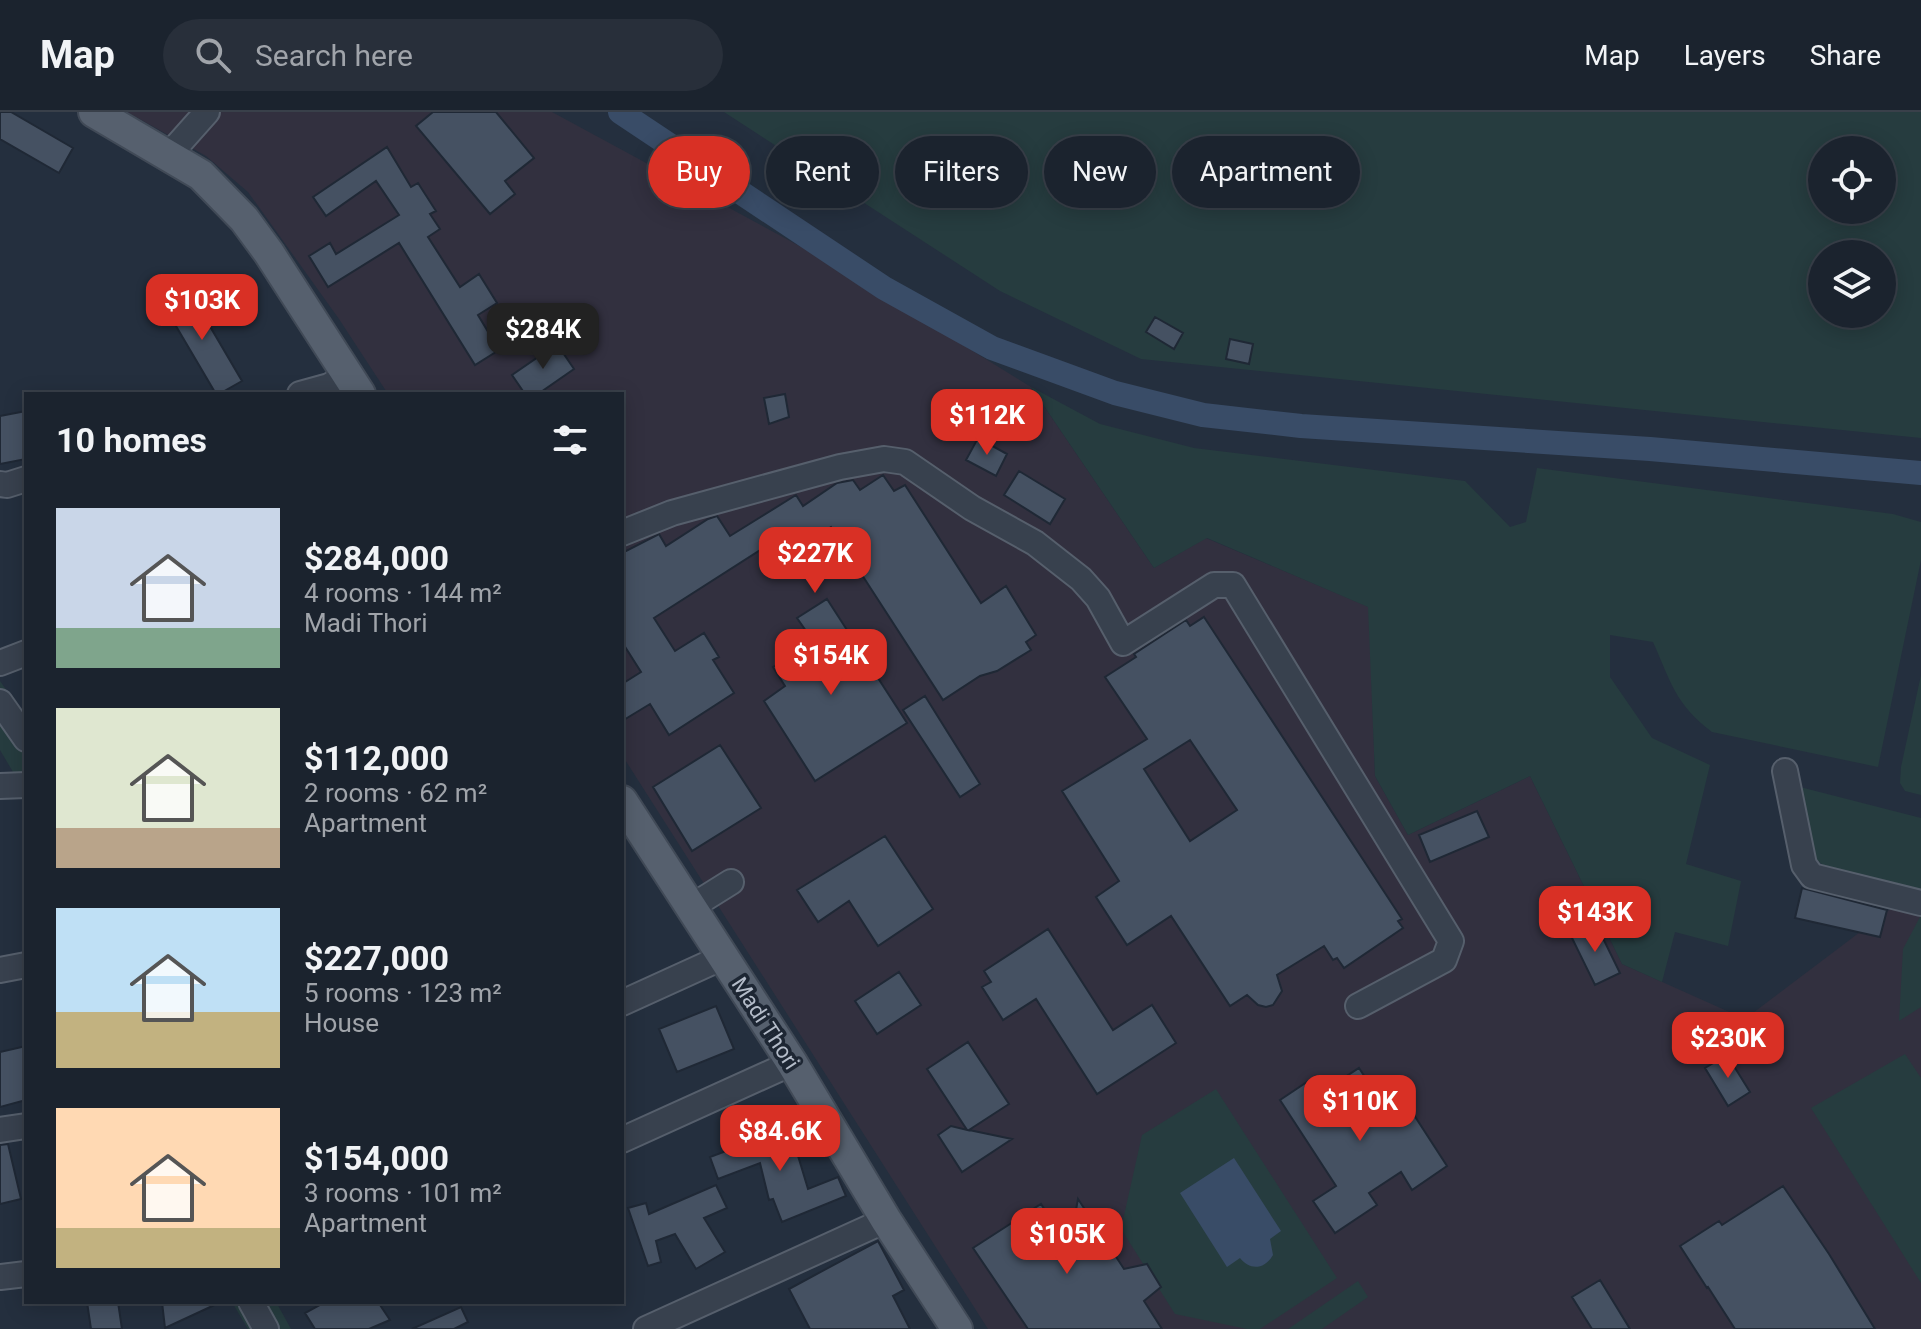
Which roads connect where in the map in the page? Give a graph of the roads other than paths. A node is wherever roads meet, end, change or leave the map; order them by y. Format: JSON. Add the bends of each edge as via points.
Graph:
{"nodes":[{"id":1,"x":94,"y":112,"type":"edge"},
{"id":2,"x":207,"y":112,"type":"edge"},
{"id":3,"x":167,"y":157,"type":"junction"},
{"id":4,"x":354,"y":385,"type":"edge"},
{"id":5,"x":307,"y":392,"type":"edge"},
{"id":6,"x":24,"y":480,"type":"edge"},
{"id":7,"x":0,"y":484,"type":"edge"},
{"id":8,"x":624,"y":532,"type":"edge"},
{"id":9,"x":24,"y":654,"type":"edge"},
{"id":10,"x":0,"y":663,"type":"edge"},
{"id":11,"x":0,"y":702,"type":"edge"},
{"id":12,"x":24,"y":736,"type":"edge"},
{"id":13,"x":1785,"y":771,"type":"dead end"},
{"id":14,"x":24,"y":785,"type":"edge"},
{"id":15,"x":0,"y":786,"type":"edge"},
{"id":16,"x":624,"y":804,"type":"edge"},
{"id":17,"x":731,"y":882,"type":"dead end"},
{"id":18,"x":1921,"y":903,"type":"edge"},
{"id":19,"x":691,"y":907,"type":"junction"},
{"id":20,"x":723,"y":957,"type":"junction"},
{"id":21,"x":24,"y":965,"type":"edge"},
{"id":22,"x":0,"y":970,"type":"edge"},
{"id":23,"x":624,"y":1002,"type":"edge"},
{"id":24,"x":1358,"y":1006,"type":"dead end"},
{"id":25,"x":792,"y":1063,"type":"junction"},
{"id":26,"x":24,"y":1126,"type":"edge"},
{"id":27,"x":0,"y":1130,"type":"edge"},
{"id":28,"x":624,"y":1139,"type":"edge"},
{"id":29,"x":886,"y":1220,"type":"junction"},
{"id":30,"x":24,"y":1274,"type":"edge"},
{"id":31,"x":0,"y":1277,"type":"edge"},
{"id":32,"x":646,"y":1329,"type":"edge"},
{"id":33,"x":957,"y":1329,"type":"edge"}],
"edges":[{"from":1,"to":3,"type":"main road"},
{"from":2,"to":3,"type":"street"},
{"from":3,"to":4,"type":"main road","via":[[201,175],[244,219]]},
{"from":4,"to":5,"type":"street"},
{"from":6,"to":7,"type":"street"},
{"from":8,"to":24,"type":"street","via":[[672,513],[884,459],[905,462],[1035,543],[1098,598],[1123,643],[1214,585],[1233,585],[1451,941],[1444,960]]},
{"from":9,"to":10,"type":"street"},
{"from":11,"to":12,"type":"street"},
{"from":13,"to":18,"type":"street","via":[[1804,865],[1812,876]]},
{"from":14,"to":15,"type":"street"},
{"from":16,"to":19,"type":"main road","name":"Madi Thori"},
{"from":17,"to":19,"type":"street"},
{"from":19,"to":20,"type":"main road","name":"Madi Thori"},
{"from":20,"to":23,"type":"street"},
{"from":20,"to":25,"type":"main road","name":"Madi Thori"},
{"from":21,"to":22,"type":"street"},
{"from":25,"to":28,"type":"street"},
{"from":25,"to":29,"type":"main road","name":"Madi Thori"},
{"from":26,"to":27,"type":"street"},
{"from":29,"to":32,"type":"street"},
{"from":29,"to":33,"type":"main road","name":"Madi Thori"},
{"from":30,"to":31,"type":"street"}]}
